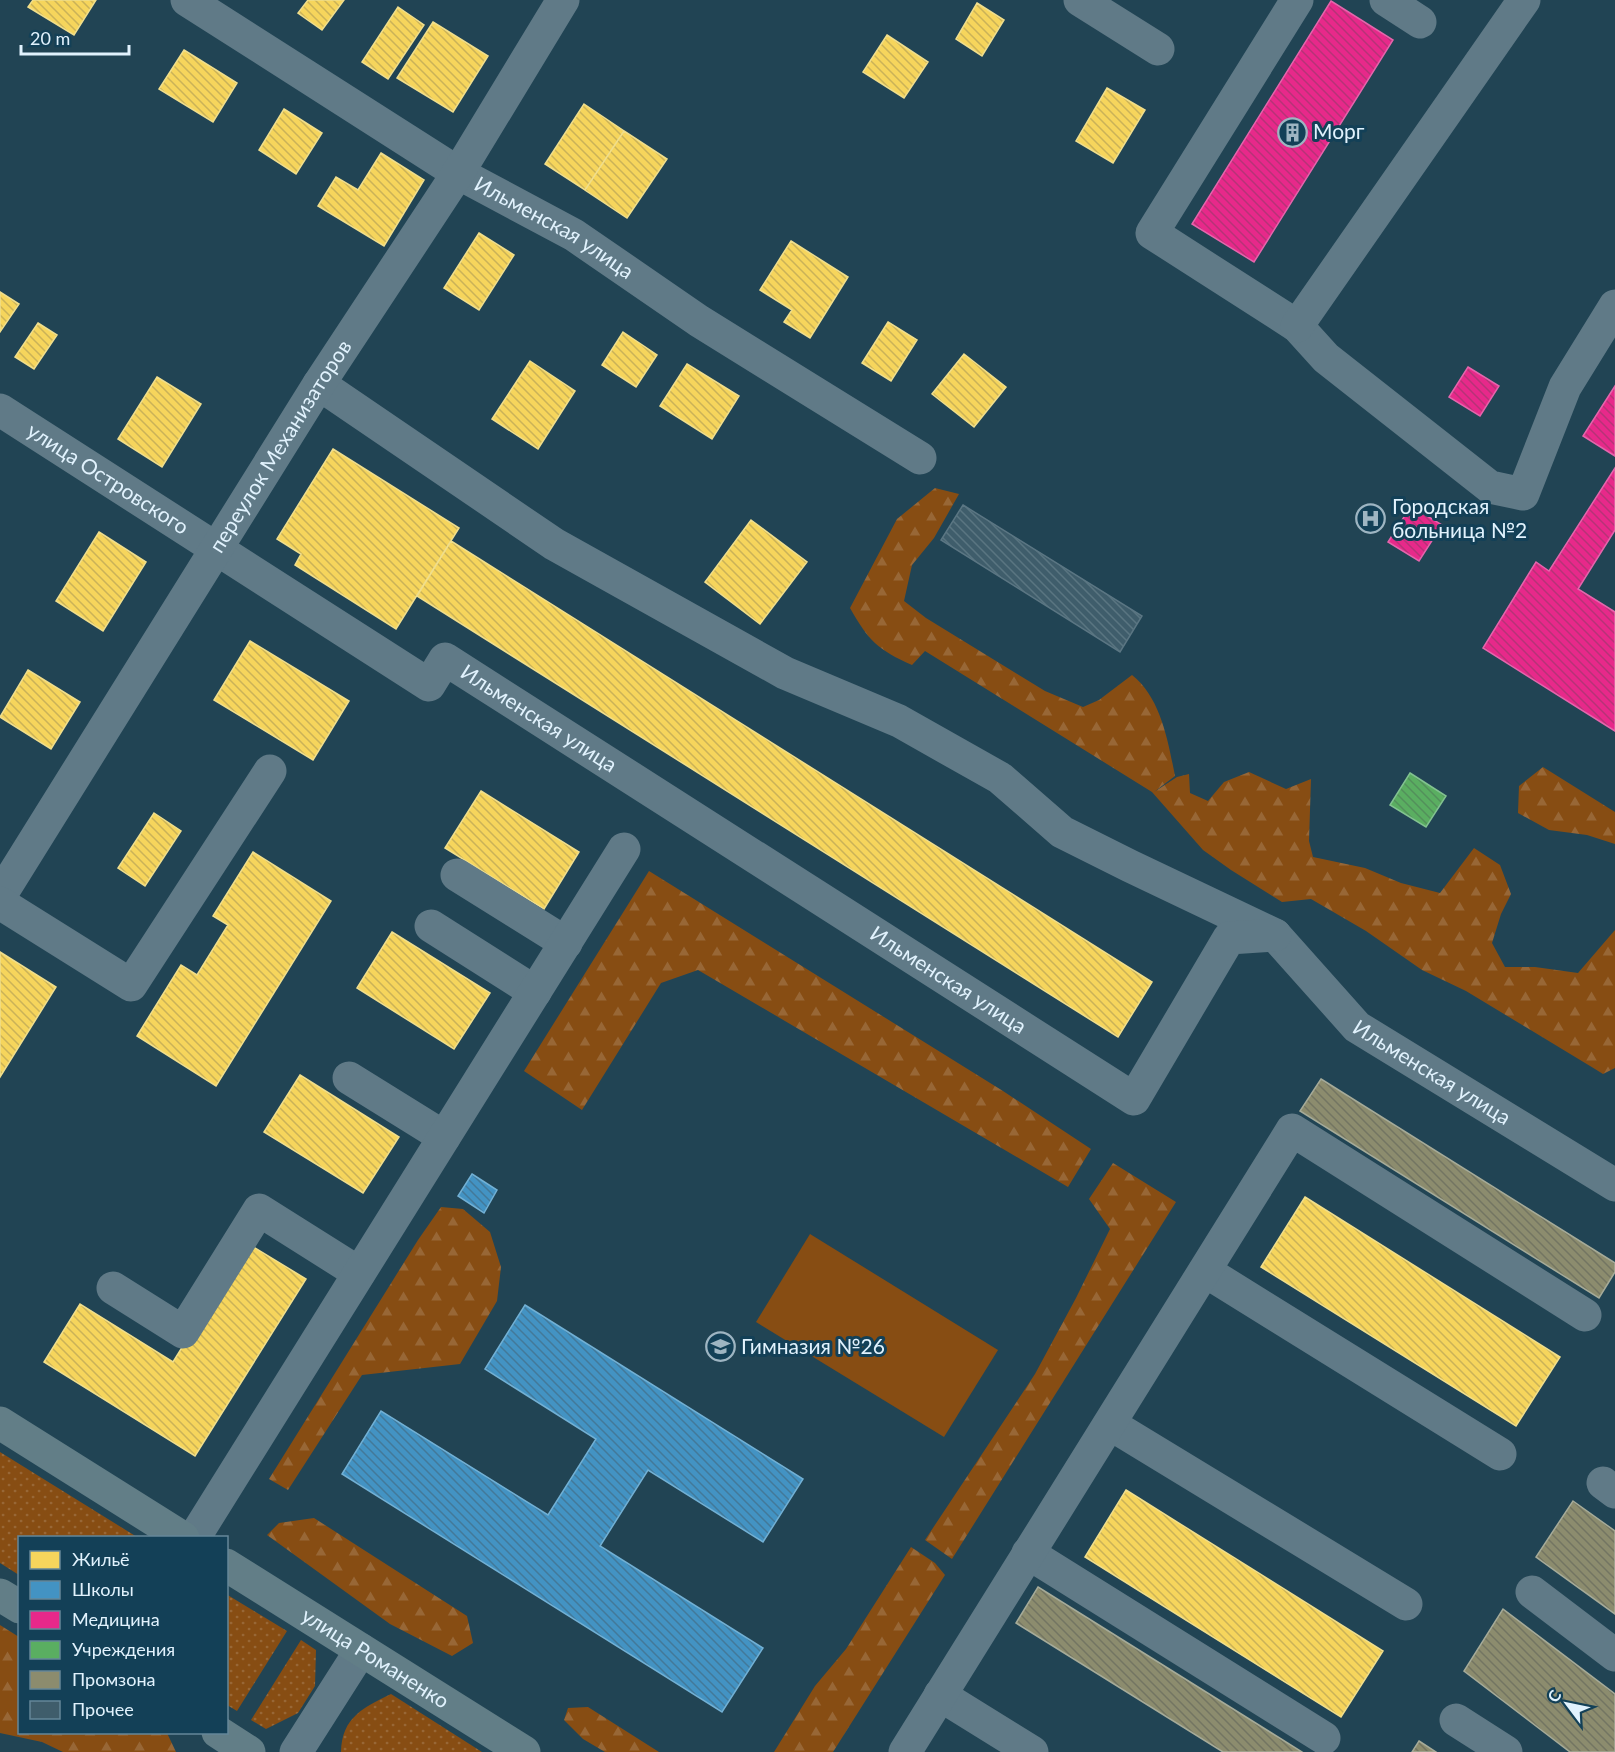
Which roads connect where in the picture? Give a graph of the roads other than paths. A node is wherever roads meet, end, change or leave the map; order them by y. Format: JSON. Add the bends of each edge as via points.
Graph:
{"nodes":[{"id":1,"x":187,"y":0,"type":"edge"},
{"id":2,"x":562,"y":0,"type":"edge"},
{"id":3,"x":1080,"y":0,"type":"edge"},
{"id":4,"x":1297,"y":0,"type":"edge"},
{"id":5,"x":1386,"y":0,"type":"edge"},
{"id":6,"x":1524,"y":0,"type":"edge"},
{"id":7,"x":1420,"y":22,"type":"dead end"},
{"id":8,"x":1158,"y":49,"type":"dead end"},
{"id":9,"x":458,"y":173,"type":"junction"},
{"id":10,"x":1615,"y":306,"type":"edge"},
{"id":11,"x":1297,"y":326,"type":"junction"},
{"id":12,"x":319,"y":384,"type":"junction"},
{"id":13,"x":0,"y":410,"type":"edge"},
{"id":14,"x":920,"y":458,"type":"dead end"},
{"id":15,"x":215,"y":548,"type":"junction"},
{"id":16,"x":270,"y":771,"type":"dead end"},
{"id":17,"x":624,"y":849,"type":"dead end"},
{"id":18,"x":457,"y":874,"type":"dead end"},
{"id":19,"x":0,"y":896,"type":"edge"},
{"id":20,"x":0,"y":903,"type":"edge"},
{"id":21,"x":431,"y":926,"type":"dead end"},
{"id":22,"x":1275,"y":935,"type":"junction"},
{"id":23,"x":566,"y":943,"type":"junction"},
{"id":24,"x":535,"y":992,"type":"junction"},
{"id":25,"x":349,"y":1078,"type":"dead end"},
{"id":26,"x":444,"y":1137,"type":"junction"},
{"id":27,"x":1615,"y":1185,"type":"edge"},
{"id":28,"x":1205,"y":1270,"type":"junction"},
{"id":29,"x":359,"y":1273,"type":"junction"},
{"id":30,"x":113,"y":1288,"type":"dead end"},
{"id":31,"x":1585,"y":1315,"type":"dead end"},
{"id":32,"x":0,"y":1423,"type":"edge"},
{"id":33,"x":1110,"y":1424,"type":"junction"},
{"id":34,"x":1500,"y":1454,"type":"dead end"},
{"id":35,"x":180,"y":1536,"type":"edge"},
{"id":36,"x":195,"y":1536,"type":"edge"},
{"id":37,"x":1028,"y":1553,"type":"junction"},
{"id":38,"x":228,"y":1566,"type":"edge"},
{"id":39,"x":1532,"y":1592,"type":"dead end"},
{"id":40,"x":0,"y":1595,"type":"edge"},
{"id":41,"x":1406,"y":1604,"type":"dead end"},
{"id":42,"x":18,"y":1606,"type":"edge"},
{"id":43,"x":361,"y":1650,"type":"junction"},
{"id":44,"x":1615,"y":1655,"type":"edge"},
{"id":45,"x":940,"y":1695,"type":"junction"},
{"id":46,"x":1456,"y":1719,"type":"dead end"},
{"id":47,"x":221,"y":1734,"type":"edge"},
{"id":48,"x":1324,"y":1738,"type":"dead end"},
{"id":49,"x":249,"y":1752,"type":"edge"},
{"id":50,"x":296,"y":1752,"type":"edge"},
{"id":51,"x":524,"y":1752,"type":"edge"},
{"id":52,"x":905,"y":1752,"type":"edge"},
{"id":53,"x":1032,"y":1752,"type":"edge"},
{"id":54,"x":1506,"y":1752,"type":"edge"}],
"edges":[{"from":1,"to":9,"type":"street","name":"Ильменская улица"},
{"from":2,"to":9,"type":"street","name":"переулок Механизаторов"},
{"from":3,"to":8,"type":"street"},
{"from":4,"to":11,"type":"street","via":[[1152,233]]},
{"from":5,"to":7,"type":"street"},
{"from":6,"to":11,"type":"street"},
{"from":9,"to":12,"type":"street","name":"переулок Механизаторов"},
{"from":9,"to":14,"type":"street","name":"Ильменская улица","via":[[574,235],[699,321]]},
{"from":10,"to":11,"type":"street","via":[[1565,387],[1523,494],[1490,487],[1326,358]]},
{"from":12,"to":15,"type":"street","name":"переулок Механизаторов"},
{"from":12,"to":22,"type":"street","via":[[554,544],[785,673],[899,721],[999,778],[1062,832]]},
{"from":13,"to":15,"type":"street","name":"улица Островского"},
{"from":15,"to":19,"type":"street","name":"переулок Механизаторов"},
{"from":15,"to":22,"type":"street","name":"Ильменская улица","via":[[429,685],[445,659],[1134,1099],[1229,938]]},
{"from":16,"to":20,"type":"street","via":[[131,985]]},
{"from":17,"to":23,"type":"street"},
{"from":18,"to":23,"type":"street"},
{"from":21,"to":24,"type":"street"},
{"from":22,"to":27,"type":"street","name":"Ильменская улица","via":[[1357,1027]]},
{"from":23,"to":24,"type":"street"},
{"from":24,"to":26,"type":"street"},
{"from":25,"to":26,"type":"street"},
{"from":26,"to":29,"type":"street"},
{"from":28,"to":31,"type":"street","via":[[1292,1130]]},
{"from":28,"to":33,"type":"street"},
{"from":28,"to":34,"type":"street"},
{"from":29,"to":30,"type":"street","via":[[259,1210],[183,1332]]},
{"from":29,"to":36,"type":"street"},
{"from":32,"to":35,"type":"main road"},
{"from":33,"to":37,"type":"street"},
{"from":33,"to":41,"type":"street"},
{"from":37,"to":45,"type":"street"},
{"from":37,"to":48,"type":"street"},
{"from":38,"to":43,"type":"main road","name":"улица Романенко"},
{"from":39,"to":44,"type":"street"},
{"from":40,"to":42,"type":"main road"},
{"from":43,"to":50,"type":"street"},
{"from":43,"to":51,"type":"main road","name":"улица Романенко"},
{"from":45,"to":52,"type":"street"},
{"from":45,"to":53,"type":"street"},
{"from":46,"to":54,"type":"street"},
{"from":47,"to":49,"type":"main road"}]}
